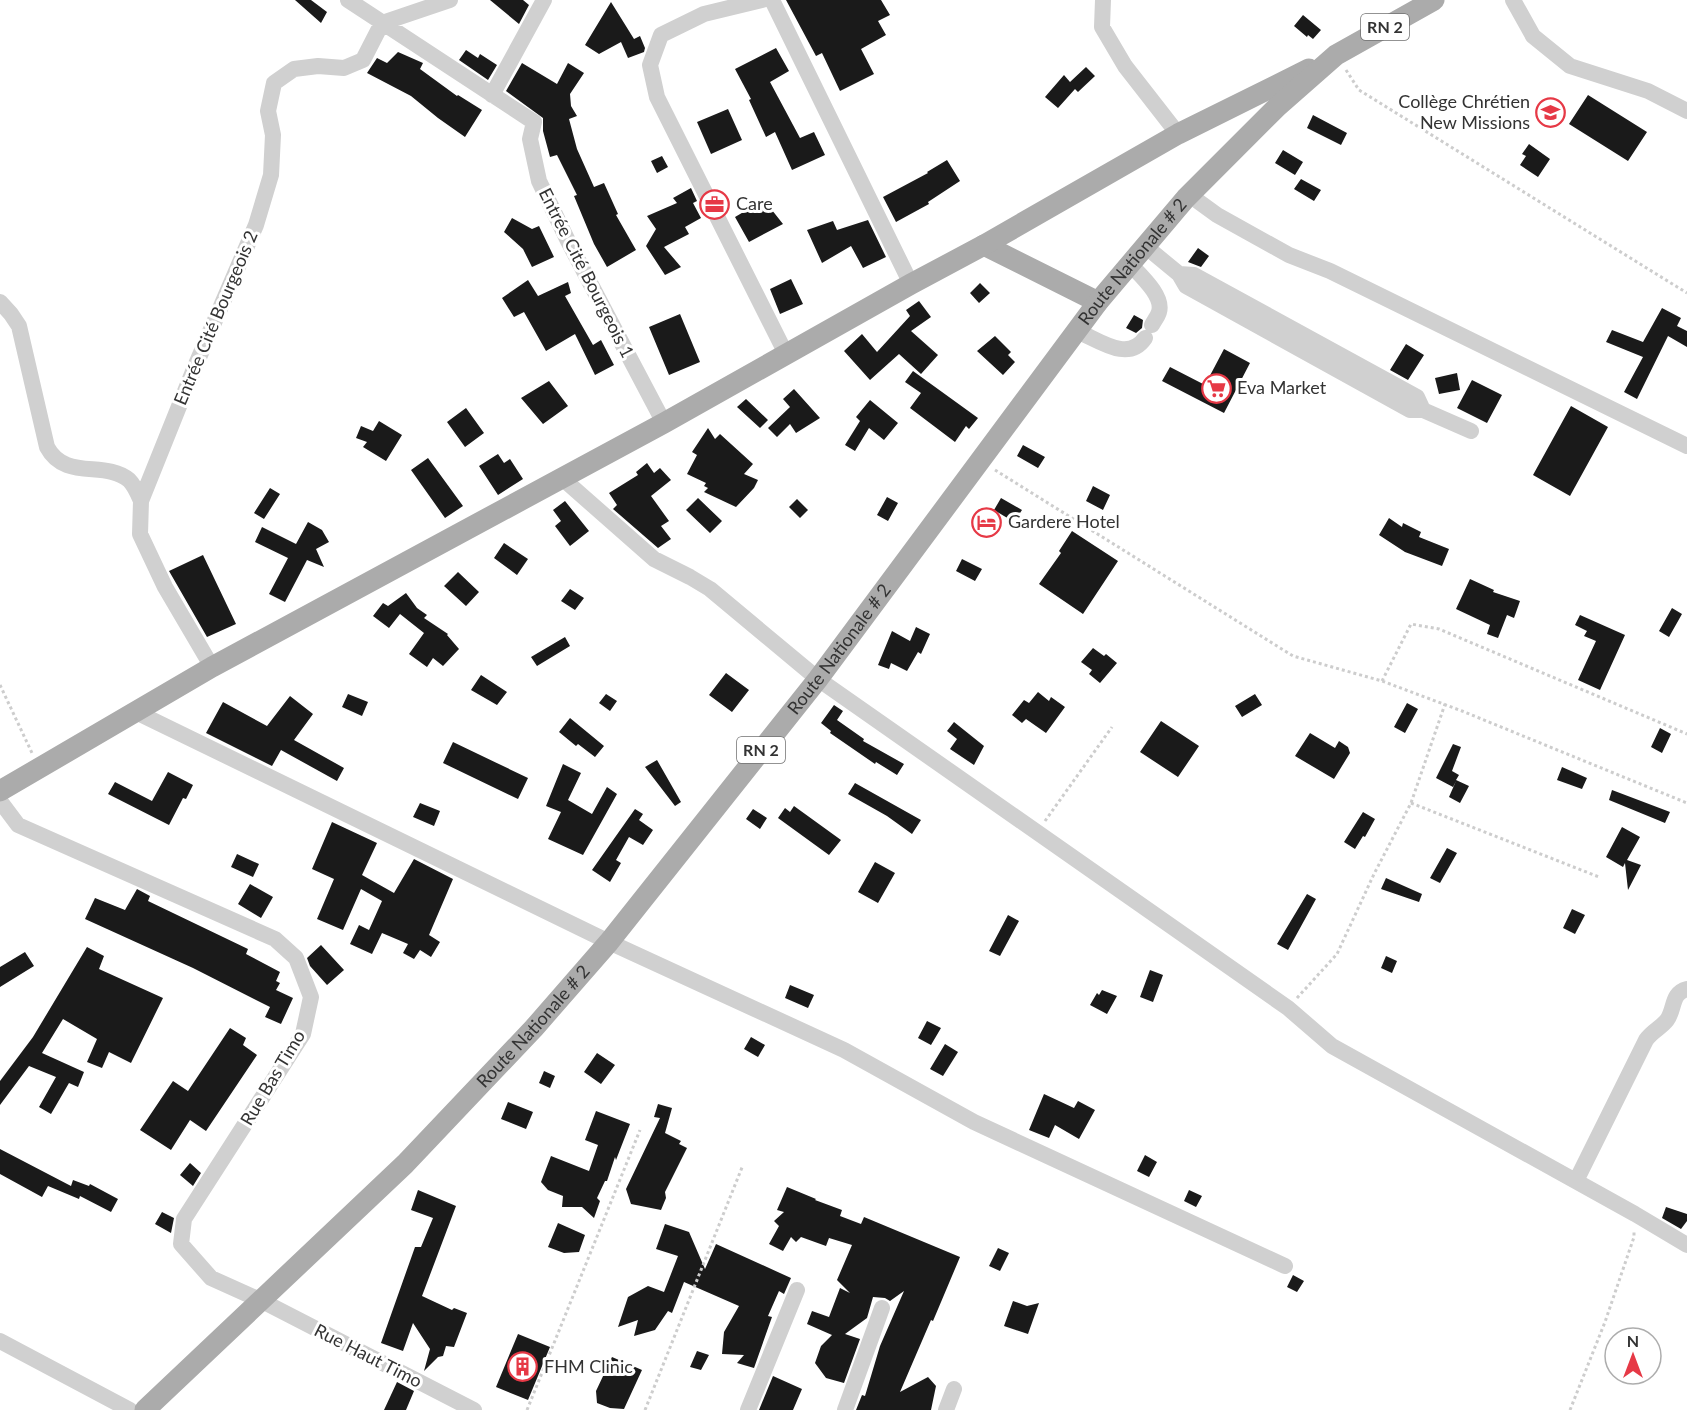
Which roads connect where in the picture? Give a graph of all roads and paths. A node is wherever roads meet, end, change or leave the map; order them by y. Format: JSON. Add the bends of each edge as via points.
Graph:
{"nodes":[{"id":1,"x":348,"y":0,"type":"edge"},
{"id":2,"x":450,"y":0,"type":"edge"},
{"id":3,"x":544,"y":0,"type":"edge"},
{"id":4,"x":762,"y":0,"type":"edge"},
{"id":5,"x":772,"y":0,"type":"edge"},
{"id":6,"x":1103,"y":0,"type":"edge"},
{"id":7,"x":1434,"y":0,"type":"edge"},
{"id":8,"x":1513,"y":0,"type":"edge"},
{"id":9,"x":382,"y":23,"type":"junction"},
{"id":10,"x":1336,"y":55,"type":"junction"},
{"id":11,"x":492,"y":95,"type":"junction"},
{"id":12,"x":1687,"y":111,"type":"edge"},
{"id":13,"x":1178,"y":134,"type":"junction"},
{"id":14,"x":1186,"y":198,"type":"junction"},
{"id":15,"x":984,"y":245,"type":"junction"},
{"id":16,"x":1145,"y":246,"type":"junction"},
{"id":17,"x":1130,"y":264,"type":"junction"},
{"id":18,"x":911,"y":284,"type":"junction"},
{"id":19,"x":1687,"y":292,"type":"edge"},
{"id":20,"x":0,"y":302,"type":"edge"},
{"id":21,"x":1098,"y":302,"type":"junction"},
{"id":22,"x":1077,"y":331,"type":"junction"},
{"id":23,"x":786,"y":354,"type":"junction"},
{"id":24,"x":664,"y":423,"type":"junction"},
{"id":25,"x":1471,"y":431,"type":"dead end"},
{"id":26,"x":1687,"y":446,"type":"edge"},
{"id":27,"x":980,"y":461,"type":"junction"},
{"id":28,"x":562,"y":478,"type":"junction"},
{"id":29,"x":141,"y":501,"type":"junction"},
{"id":30,"x":212,"y":668,"type":"junction"},
{"id":31,"x":818,"y":679,"type":"junction"},
{"id":32,"x":1382,"y":681,"type":"junction"},
{"id":33,"x":0,"y":685,"type":"edge"},
{"id":34,"x":1445,"y":704,"type":"junction"},
{"id":35,"x":136,"y":712,"type":"junction"},
{"id":36,"x":1112,"y":727,"type":"dead end"},
{"id":37,"x":1687,"y":734,"type":"edge"},
{"id":38,"x":40,"y":768,"type":"junction"},
{"id":39,"x":0,"y":791,"type":"edge"},
{"id":40,"x":0,"y":801,"type":"edge"},
{"id":41,"x":1411,"y":803,"type":"junction"},
{"id":42,"x":1687,"y":803,"type":"edge"},
{"id":43,"x":1037,"y":832,"type":"junction"},
{"id":44,"x":1599,"y":877,"type":"dead end"},
{"id":45,"x":609,"y":942,"type":"junction"},
{"id":46,"x":1687,"y":989,"type":"edge"},
{"id":47,"x":1288,"y":1008,"type":"junction"},
{"id":48,"x":640,"y":1130,"type":"dead end"},
{"id":49,"x":743,"y":1165,"type":"dead end"},
{"id":50,"x":1576,"y":1182,"type":"junction"},
{"id":51,"x":1635,"y":1214,"type":"junction"},
{"id":52,"x":1687,"y":1245,"type":"edge"},
{"id":53,"x":1286,"y":1266,"type":"dead end"},
{"id":54,"x":797,"y":1290,"type":"dead end"},
{"id":55,"x":262,"y":1301,"type":"junction"},
{"id":56,"x":882,"y":1308,"type":"dead end"},
{"id":57,"x":0,"y":1341,"type":"edge"},
{"id":58,"x":954,"y":1389,"type":"dead end"},
{"id":59,"x":130,"y":1410,"type":"edge"},
{"id":60,"x":145,"y":1410,"type":"edge"},
{"id":61,"x":474,"y":1410,"type":"edge"},
{"id":62,"x":527,"y":1410,"type":"edge"},
{"id":63,"x":645,"y":1410,"type":"edge"},
{"id":64,"x":747,"y":1410,"type":"edge"},
{"id":65,"x":845,"y":1410,"type":"edge"},
{"id":66,"x":946,"y":1410,"type":"edge"},
{"id":67,"x":1570,"y":1410,"type":"edge"}],
"edges":[{"from":1,"to":9,"type":"street","name":"Entrée Cité Bourgeois 1"},
{"from":2,"to":9,"type":"street"},
{"from":3,"to":11,"type":"street"},
{"from":4,"to":23,"type":"street","via":[[704,14],[662,35],[650,65],[657,97]]},
{"from":5,"to":18,"type":"street"},
{"from":6,"to":13,"type":"street","via":[[1102,27],[1125,66]]},
{"from":7,"to":10,"type":"main road","name":"Route Nationale # 2","number":"RN 2"},
{"from":8,"to":12,"type":"street","via":[[1533,36],[1570,66],[1648,91]]},
{"from":9,"to":11,"type":"street","name":"Entrée Cité Bourgeois 1"},
{"from":9,"to":29,"type":"street","name":"Entrée Cité Bourgeois 2","via":[[363,60],[344,68],[294,69],[274,83],[268,111],[273,135],[271,175],[256,225]]},
{"from":10,"to":13,"type":"main road"},
{"from":10,"to":14,"type":"main road","name":"Route Nationale # 2","number":"RN 2","via":[[1278,106]]},
{"from":10,"to":19,"type":"path","via":[[1359,90]]},
{"from":11,"to":24,"type":"street","name":"Entrée Cité Bourgeois 1","via":[[534,122],[530,140],[539,181]]},
{"from":13,"to":15,"type":"main road"},
{"from":14,"to":16,"type":"main road","name":"Route Nationale # 2","number":"RN 2"},
{"from":14,"to":26,"type":"street","via":[[1195,199],[1288,255],[1330,271]]},
{"from":15,"to":18,"type":"main road"},
{"from":15,"to":21,"type":"main road"},
{"from":16,"to":17,"type":"main road","name":"Route Nationale # 2","number":"RN 2"},
{"from":16,"to":25,"type":"street","via":[[1179,274],[1194,275],[1417,397],[1423,410]]},
{"from":17,"to":21,"type":"main road","name":"Route Nationale # 2","number":"RN 2"},
{"from":17,"to":22,"type":"street","via":[[1154,292],[1160,311],[1138,347],[1121,350]]},
{"from":18,"to":23,"type":"main road"},
{"from":20,"to":29,"type":"street","via":[[19,326],[52,455],[69,466],[128,480]]},
{"from":21,"to":22,"type":"main road","name":"Route Nationale # 2","number":"RN 2"},
{"from":22,"to":27,"type":"main road","name":"Route Nationale # 2","number":"RN 2"},
{"from":23,"to":24,"type":"main road"},
{"from":24,"to":28,"type":"main road"},
{"from":27,"to":31,"type":"main road","name":"Route Nationale # 2","number":"RN 2"},
{"from":27,"to":32,"type":"path","via":[[1293,656]]},
{"from":28,"to":30,"type":"main road"},
{"from":28,"to":31,"type":"street","via":[[654,559],[710,589]]},
{"from":29,"to":30,"type":"street","name":"Entrée Cité Bourgeois 2","via":[[140,534],[165,587]]},
{"from":30,"to":35,"type":"main road"},
{"from":31,"to":43,"type":"street"},
{"from":31,"to":45,"type":"main road","name":"Route Nationale # 2","number":"RN 2"},
{"from":32,"to":34,"type":"path"},
{"from":32,"to":37,"type":"path","via":[[1411,624],[1439,629]]},
{"from":33,"to":38,"type":"path"},
{"from":34,"to":41,"type":"path"},
{"from":34,"to":42,"type":"path"},
{"from":35,"to":38,"type":"main road"},
{"from":35,"to":45,"type":"street"},
{"from":36,"to":43,"type":"path"},
{"from":38,"to":39,"type":"main road"},
{"from":40,"to":55,"type":"street","name":"Rue Bas Timo","via":[[18,825],[275,939],[296,958],[311,997],[303,1034],[184,1219],[183,1227],[182,1244],[211,1278]]},
{"from":41,"to":44,"type":"path"},
{"from":41,"to":47,"type":"path","via":[[1337,954]]},
{"from":43,"to":47,"type":"street"},
{"from":45,"to":53,"type":"street","via":[[844,1050],[974,1122]]},
{"from":45,"to":55,"type":"main road","name":"Route Nationale # 2","number":"RN 2","via":[[405,1164]]},
{"from":46,"to":50,"type":"street","via":[[1676,995],[1665,1023],[1646,1040]]},
{"from":47,"to":50,"type":"street","via":[[1332,1046]]},
{"from":48,"to":62,"type":"path"},
{"from":49,"to":63,"type":"path"},
{"from":50,"to":51,"type":"street"},
{"from":51,"to":52,"type":"street"},
{"from":51,"to":67,"type":"path","via":[[1634,1237]]},
{"from":54,"to":64,"type":"street"},
{"from":55,"to":60,"type":"main road","name":"Route Nationale # 2","number":"RN 2"},
{"from":55,"to":61,"type":"street","name":"Rue Haut Timo"},
{"from":56,"to":65,"type":"street"},
{"from":57,"to":59,"type":"street"},
{"from":58,"to":66,"type":"street"}]}
